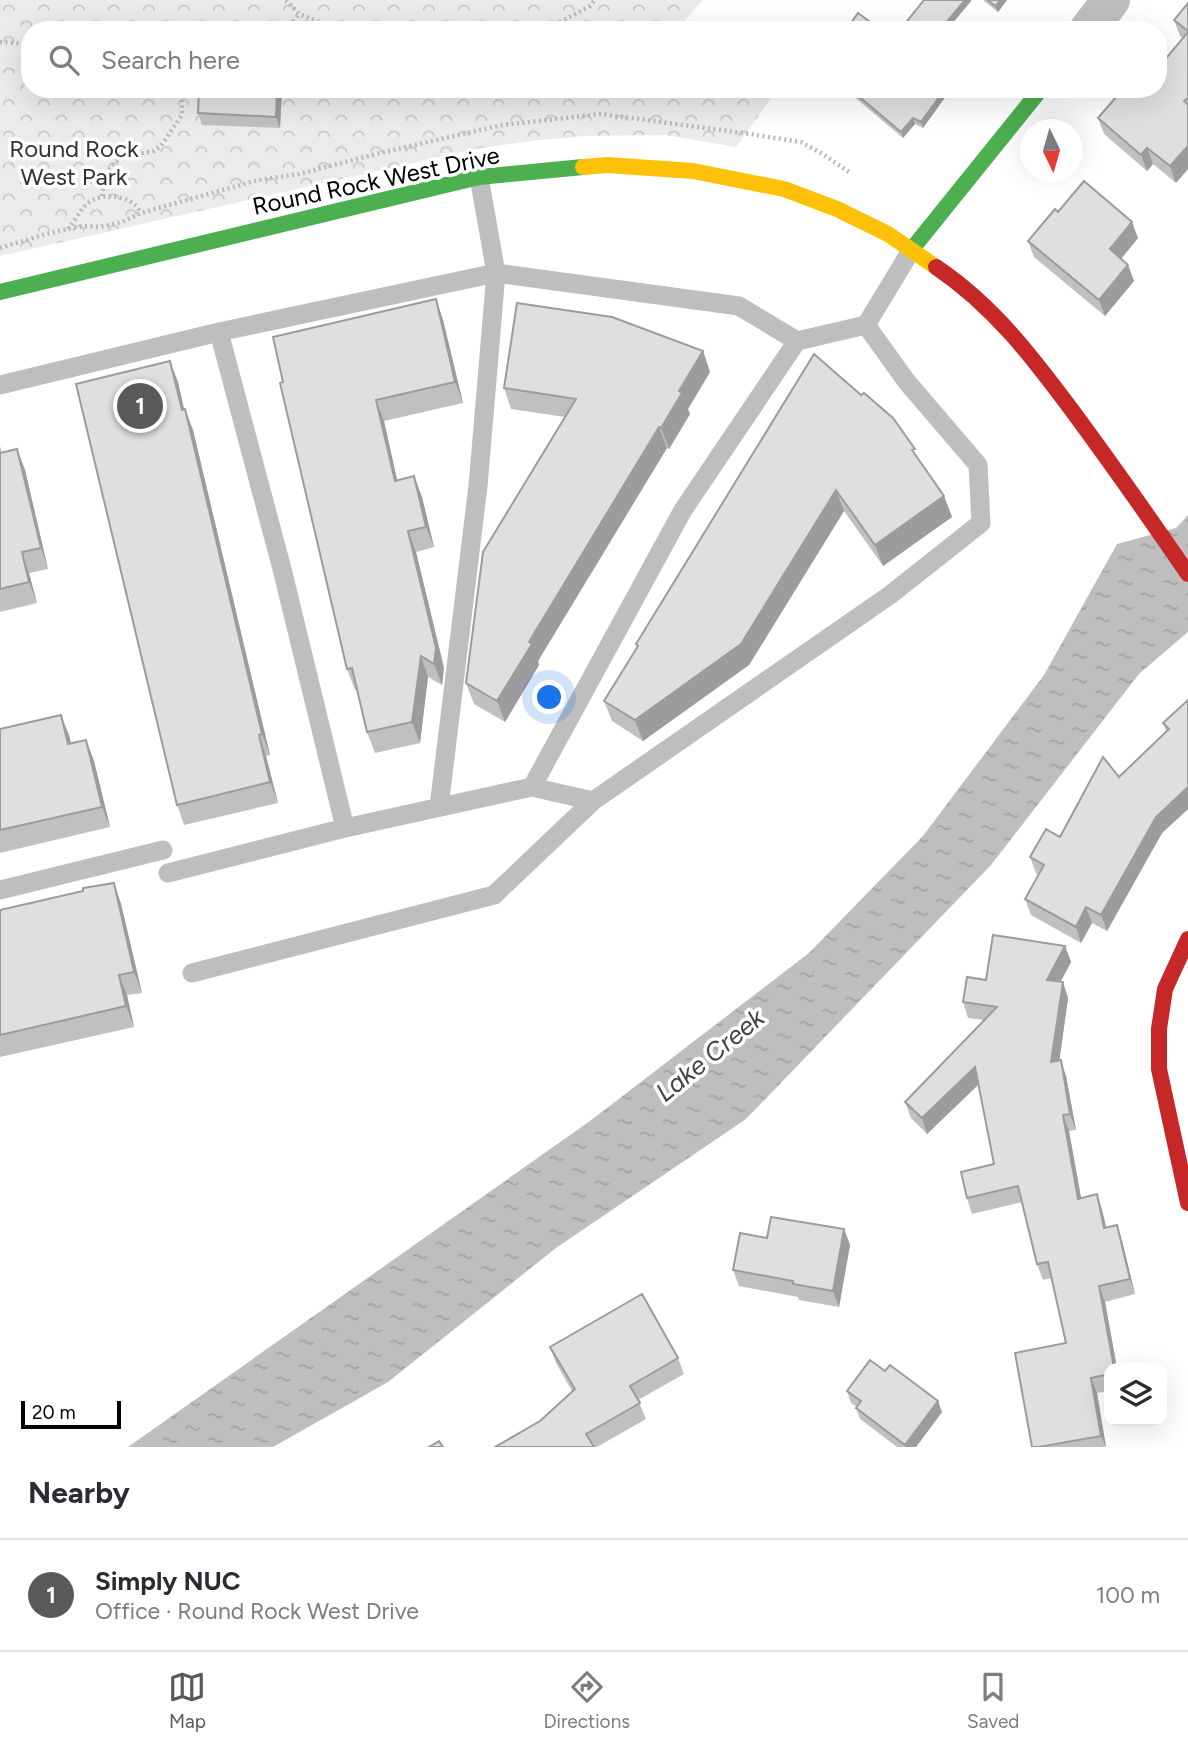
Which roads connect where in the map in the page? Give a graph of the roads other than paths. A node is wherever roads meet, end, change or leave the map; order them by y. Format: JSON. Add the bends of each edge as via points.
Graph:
{"nodes":[{"id":1,"x":1111,"y":0,"type":"edge"},
{"id":2,"x":1095,"y":21,"type":"edge"},
{"id":3,"x":1034,"y":98,"type":"edge"},
{"id":4,"x":479,"y":177,"type":"junction"},
{"id":5,"x":912,"y":249,"type":"junction"},
{"id":6,"x":496,"y":273,"type":"junction"},
{"id":7,"x":0,"y":292,"type":"edge"},
{"id":8,"x":866,"y":325,"type":"junction"},
{"id":9,"x":219,"y":332,"type":"junction"},
{"id":10,"x":797,"y":341,"type":"junction"},
{"id":11,"x":0,"y":385,"type":"edge"},
{"id":12,"x":1188,"y":574,"type":"edge"},
{"id":13,"x":531,"y":787,"type":"junction"},
{"id":14,"x":593,"y":801,"type":"junction"},
{"id":15,"x":439,"y":807,"type":"junction"},
{"id":16,"x":345,"y":828,"type":"junction"},
{"id":17,"x":163,"y":850,"type":"dead end"},
{"id":18,"x":168,"y":873,"type":"dead end"},
{"id":19,"x":0,"y":890,"type":"edge"},
{"id":20,"x":1188,"y":939,"type":"edge"},
{"id":21,"x":192,"y":973,"type":"dead end"},
{"id":22,"x":1188,"y":1203,"type":"edge"}],
"edges":[{"from":1,"to":2,"type":"street"},
{"from":3,"to":5,"type":"street"},
{"from":4,"to":5,"type":"street","name":"Round Rock West Drive","via":[[607,165],[693,171],[784,190],[847,214]]},
{"from":4,"to":6,"type":"lane"},
{"from":4,"to":7,"type":"street","name":"Round Rock West Drive"},
{"from":5,"to":8,"type":"lane"},
{"from":5,"to":12,"type":"street","name":"Round Rock West Drive","via":[[993,313],[1028,352]]},
{"from":6,"to":9,"type":"lane"},
{"from":6,"to":10,"type":"lane","via":[[739,306]]},
{"from":6,"to":15,"type":"lane","via":[[478,486]]},
{"from":8,"to":10,"type":"lane"},
{"from":8,"to":14,"type":"lane","via":[[907,382],[978,465],[981,523],[890,595]]},
{"from":9,"to":11,"type":"lane"},
{"from":9,"to":16,"type":"lane"},
{"from":10,"to":13,"type":"lane","via":[[683,510]]},
{"from":13,"to":14,"type":"lane"},
{"from":13,"to":15,"type":"lane"},
{"from":14,"to":21,"type":"lane","via":[[494,895]]},
{"from":15,"to":16,"type":"lane"},
{"from":16,"to":18,"type":"lane"},
{"from":17,"to":19,"type":"lane"},
{"from":20,"to":22,"type":"street","via":[[1165,989],[1159,1029],[1159,1069]]}]}
